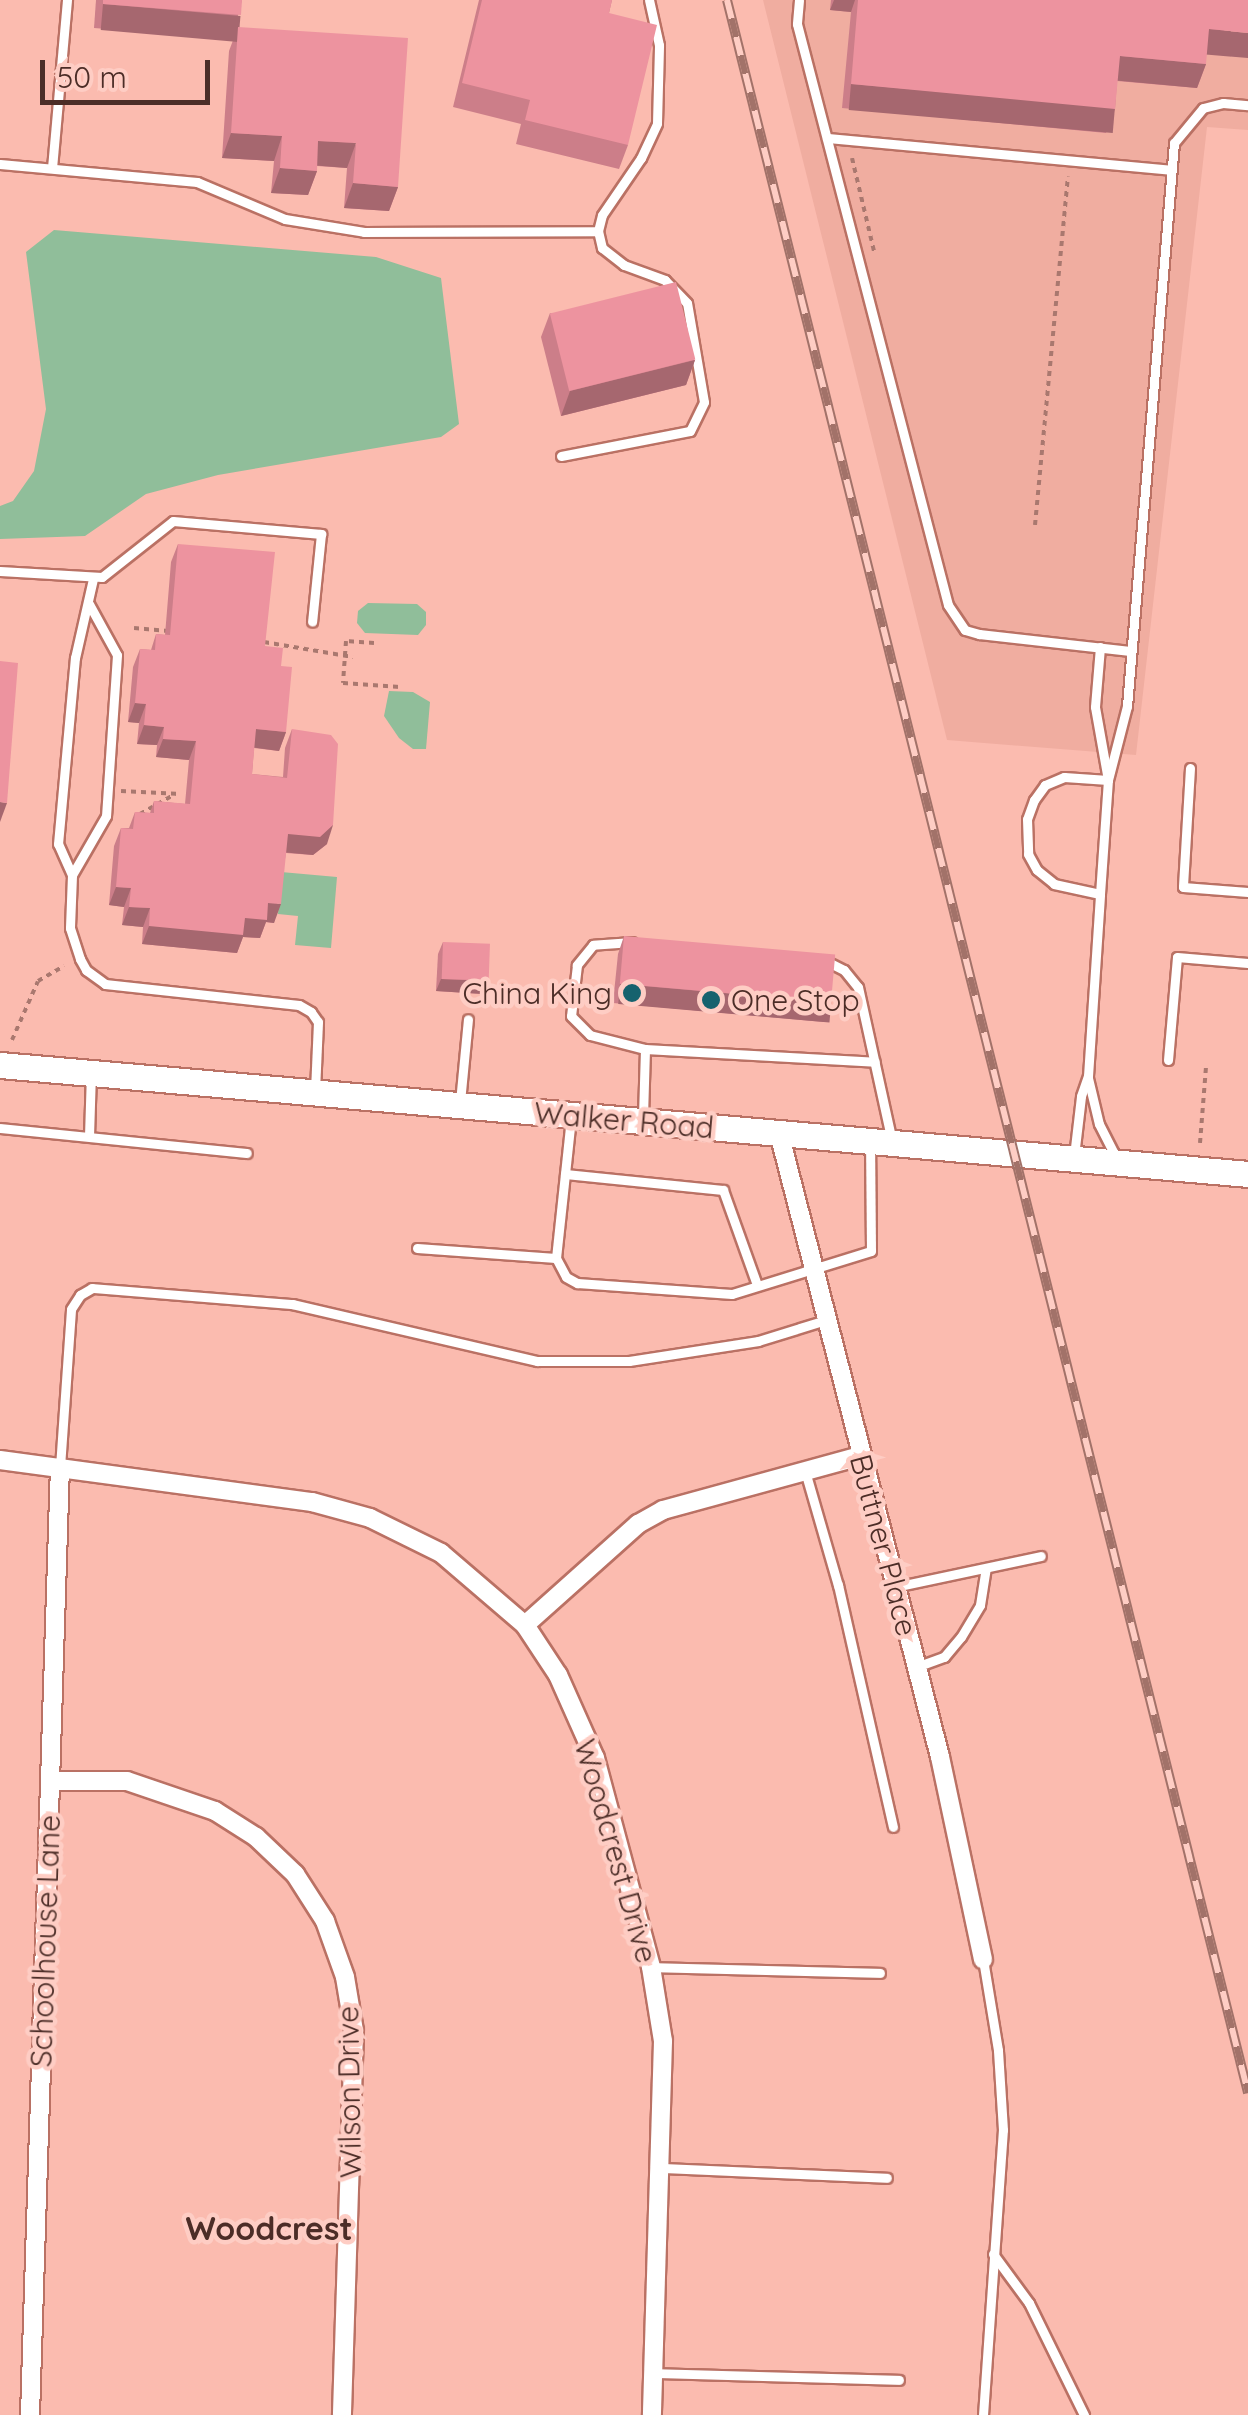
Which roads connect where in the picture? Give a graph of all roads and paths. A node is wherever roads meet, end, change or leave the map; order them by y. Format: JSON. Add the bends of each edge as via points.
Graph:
{"nodes":[{"id":1,"x":67,"y":0,"type":"edge"},
{"id":2,"x":649,"y":0,"type":"edge"},
{"id":3,"x":799,"y":0,"type":"edge"},
{"id":4,"x":1248,"y":106,"type":"edge"},
{"id":5,"x":827,"y":138,"type":"junction"},
{"id":6,"x":848,"y":140,"type":"junction"},
{"id":7,"x":1070,"y":161,"type":"junction"},
{"id":8,"x":0,"y":164,"type":"edge"},
{"id":9,"x":52,"y":168,"type":"junction"},
{"id":10,"x":1168,"y":170,"type":"junction"},
{"id":11,"x":598,"y":231,"type":"junction"},
{"id":12,"x":875,"y":254,"type":"dead end"},
{"id":13,"x":561,"y":456,"type":"dead end"},
{"id":14,"x":1034,"y":524,"type":"dead end"},
{"id":15,"x":0,"y":571,"type":"edge"},
{"id":16,"x":93,"y":579,"type":"junction"},
{"id":17,"x":88,"y":604,"type":"junction"},
{"id":18,"x":312,"y":622,"type":"dead end"},
{"id":19,"x":134,"y":628,"type":"dead end"},
{"id":20,"x":180,"y":632,"type":"edge"},
{"id":21,"x":252,"y":640,"type":"edge"},
{"id":22,"x":374,"y":642,"type":"dead end"},
{"id":23,"x":1100,"y":647,"type":"junction"},
{"id":24,"x":1130,"y":650,"type":"junction"},
{"id":25,"x":345,"y":656,"type":"junction"},
{"id":26,"x":352,"y":657,"type":"dead end"},
{"id":27,"x":400,"y":687,"type":"dead end"},
{"id":28,"x":1190,"y":768,"type":"dead end"},
{"id":29,"x":1108,"y":780,"type":"junction"},
{"id":30,"x":121,"y":791,"type":"dead end"},
{"id":31,"x":136,"y":818,"type":"edge"},
{"id":32,"x":72,"y":874,"type":"junction"},
{"id":33,"x":1248,"y":892,"type":"edge"},
{"id":34,"x":1100,"y":894,"type":"junction"},
{"id":35,"x":651,"y":944,"type":"edge"},
{"id":36,"x":819,"y":957,"type":"edge"},
{"id":37,"x":1248,"y":963,"type":"edge"},
{"id":38,"x":66,"y":966,"type":"dead end"},
{"id":39,"x":468,"y":1019,"type":"dead end"},
{"id":40,"x":12,"y":1040,"type":"dead end"},
{"id":41,"x":645,"y":1049,"type":"junction"},
{"id":42,"x":1168,"y":1060,"type":"dead end"},
{"id":43,"x":875,"y":1062,"type":"junction"},
{"id":44,"x":0,"y":1065,"type":"edge"},
{"id":45,"x":1206,"y":1066,"type":"dead end"},
{"id":46,"x":91,"y":1073,"type":"junction"},
{"id":47,"x":1088,"y":1076,"type":"junction"},
{"id":48,"x":315,"y":1092,"type":"junction"},
{"id":49,"x":460,"y":1105,"type":"junction"},
{"id":50,"x":572,"y":1115,"type":"junction"},
{"id":51,"x":643,"y":1121,"type":"junction"},
{"id":52,"x":0,"y":1128,"type":"edge"},
{"id":53,"x":779,"y":1133,"type":"junction"},
{"id":54,"x":89,"y":1136,"type":"junction"},
{"id":55,"x":882,"y":1142,"type":"junction"},
{"id":56,"x":1200,"y":1143,"type":"dead end"},
{"id":57,"x":247,"y":1153,"type":"dead end"},
{"id":58,"x":1074,"y":1159,"type":"junction"},
{"id":59,"x":1120,"y":1164,"type":"junction"},
{"id":60,"x":565,"y":1174,"type":"junction"},
{"id":61,"x":1248,"y":1174,"type":"edge"},
{"id":62,"x":417,"y":1248,"type":"dead end"},
{"id":63,"x":556,"y":1258,"type":"junction"},
{"id":64,"x":813,"y":1268,"type":"junction"},
{"id":65,"x":757,"y":1286,"type":"junction"},
{"id":66,"x":826,"y":1320,"type":"junction"},
{"id":67,"x":860,"y":1456,"type":"junction"},
{"id":68,"x":0,"y":1460,"type":"edge"},
{"id":69,"x":60,"y":1467,"type":"junction"},
{"id":70,"x":805,"y":1471,"type":"junction"},
{"id":71,"x":1042,"y":1556,"type":"dead end"},
{"id":72,"x":986,"y":1568,"type":"junction"},
{"id":73,"x":896,"y":1588,"type":"junction"},
{"id":74,"x":524,"y":1625,"type":"junction"},
{"id":75,"x":916,"y":1666,"type":"junction"},
{"id":76,"x":50,"y":1781,"type":"junction"},
{"id":77,"x":892,"y":1827,"type":"dead end"},
{"id":78,"x":984,"y":1959,"type":"joint"},
{"id":79,"x":651,"y":1967,"type":"junction"},
{"id":80,"x":880,"y":1973,"type":"dead end"},
{"id":81,"x":662,"y":2168,"type":"junction"},
{"id":82,"x":888,"y":2178,"type":"dead end"},
{"id":83,"x":993,"y":2254,"type":"junction"},
{"id":84,"x":653,"y":2373,"type":"junction"},
{"id":85,"x":900,"y":2380,"type":"dead end"},
{"id":86,"x":30,"y":2415,"type":"edge"},
{"id":87,"x":342,"y":2415,"type":"edge"},
{"id":88,"x":652,"y":2415,"type":"edge"},
{"id":89,"x":983,"y":2415,"type":"edge"},
{"id":90,"x":1084,"y":2415,"type":"edge"}],
"edges":[{"from":1,"to":9,"type":"lane"},
{"from":2,"to":11,"type":"lane","via":[[659,46],[657,122]]},
{"from":3,"to":5,"type":"lane","via":[[797,24]]},
{"from":4,"to":10,"type":"lane","via":[[1203,108],[1174,143]]},
{"from":5,"to":6,"type":"lane"},
{"from":5,"to":23,"type":"lane","via":[[954,618],[979,634]]},
{"from":6,"to":7,"type":"lane"},
{"from":6,"to":12,"type":"path"},
{"from":7,"to":10,"type":"lane"},
{"from":7,"to":14,"type":"path"},
{"from":8,"to":9,"type":"lane"},
{"from":9,"to":11,"type":"lane","via":[[197,182],[285,219],[364,232]]},
{"from":10,"to":24,"type":"lane"},
{"from":11,"to":13,"type":"lane","via":[[602,248],[624,265],[665,280],[687,303],[704,402],[690,432]]},
{"from":15,"to":16,"type":"lane"},
{"from":16,"to":17,"type":"lane"},
{"from":16,"to":18,"type":"lane","via":[[173,521],[321,534]]},
{"from":17,"to":32,"type":"lane","via":[[74,658],[58,844]]},
{"from":17,"to":32,"type":"lane","via":[[117,655],[106,816]]},
{"from":19,"to":20,"type":"path"},
{"from":21,"to":25,"type":"path"},
{"from":22,"to":25,"type":"path","via":[[346,641]]},
{"from":23,"to":24,"type":"lane"},
{"from":23,"to":29,"type":"lane","via":[[1094,707]]},
{"from":24,"to":29,"type":"lane","via":[[1127,706]]},
{"from":25,"to":26,"type":"path"},
{"from":25,"to":27,"type":"path","via":[[343,683]]},
{"from":28,"to":33,"type":"lane","via":[[1183,888]]},
{"from":29,"to":34,"type":"lane"},
{"from":29,"to":34,"type":"lane","via":[[1064,777],[1046,785],[1034,800],[1026,838],[1037,870],[1054,884]]},
{"from":30,"to":31,"type":"path","via":[[178,794]]},
{"from":32,"to":48,"type":"lane","via":[[70,928],[95,979],[299,1005],[318,1022]]},
{"from":34,"to":47,"type":"lane"},
{"from":35,"to":41,"type":"lane","via":[[592,945],[577,965],[571,1016],[590,1035]]},
{"from":36,"to":43,"type":"lane","via":[[858,987]]},
{"from":37,"to":42,"type":"lane","via":[[1177,957]]},
{"from":38,"to":40,"type":"path","via":[[38,980]]},
{"from":39,"to":49,"type":"lane"},
{"from":41,"to":43,"type":"lane"},
{"from":41,"to":51,"type":"lane"},
{"from":43,"to":55,"type":"lane"},
{"from":44,"to":46,"type":"street","name":"Walker Road"},
{"from":45,"to":56,"type":"path"},
{"from":46,"to":48,"type":"street","name":"Walker Road"},
{"from":46,"to":54,"type":"lane"},
{"from":47,"to":58,"type":"lane"},
{"from":47,"to":59,"type":"lane","via":[[1099,1124]]},
{"from":48,"to":49,"type":"street","name":"Walker Road"},
{"from":49,"to":50,"type":"street","name":"Walker Road"},
{"from":50,"to":51,"type":"street","name":"Walker Road"},
{"from":50,"to":60,"type":"lane"},
{"from":51,"to":53,"type":"street","name":"Walker Road"},
{"from":52,"to":54,"type":"lane"},
{"from":53,"to":55,"type":"street","name":"Walker Road"},
{"from":53,"to":64,"type":"street","name":"Buttner Place"},
{"from":54,"to":57,"type":"lane"},
{"from":55,"to":58,"type":"street","name":"Walker Road"},
{"from":55,"to":64,"type":"lane","via":[[871,1251]]},
{"from":58,"to":59,"type":"street","name":"Walker Road"},
{"from":59,"to":61,"type":"street","name":"Walker Road"},
{"from":60,"to":63,"type":"lane"},
{"from":60,"to":65,"type":"lane","via":[[724,1190]]},
{"from":62,"to":63,"type":"lane"},
{"from":63,"to":65,"type":"lane","via":[[566,1277],[578,1283],[732,1294]]},
{"from":64,"to":65,"type":"lane"},
{"from":64,"to":66,"type":"street","name":"Buttner Place"},
{"from":66,"to":67,"type":"street","name":"Buttner Place"},
{"from":66,"to":69,"type":"lane","via":[[758,1341],[630,1361],[536,1361],[292,1304],[92,1288],[70,1309]]},
{"from":67,"to":70,"type":"street"},
{"from":67,"to":73,"type":"street","name":"Buttner Place"},
{"from":68,"to":69,"type":"street","name":"Woodcrest Drive"},
{"from":69,"to":74,"type":"street","name":"Woodcrest Drive","via":[[312,1502],[370,1518],[442,1553]]},
{"from":69,"to":76,"type":"street","name":"Schoolhouse Lane"},
{"from":70,"to":74,"type":"street","via":[[663,1510],[638,1524]]},
{"from":70,"to":77,"type":"lane"},
{"from":71,"to":72,"type":"lane"},
{"from":72,"to":73,"type":"lane"},
{"from":72,"to":75,"type":"lane","via":[[980,1604],[961,1637],[944,1657]]},
{"from":73,"to":75,"type":"street","name":"Buttner Place"},
{"from":74,"to":79,"type":"street","name":"Woodcrest Drive","via":[[558,1675],[595,1758]]},
{"from":75,"to":78,"type":"street","name":"Buttner Place"},
{"from":76,"to":86,"type":"street","name":"Schoolhouse Lane"},
{"from":76,"to":87,"type":"street","name":"Wilson Drive","via":[[127,1781],[215,1811],[295,1874],[325,1921],[346,1978],[354,2031]]},
{"from":78,"to":83,"type":"lane","via":[[1002,2130]]},
{"from":79,"to":80,"type":"lane"},
{"from":79,"to":81,"type":"street","name":"Woodcrest Drive","via":[[663,2042]]},
{"from":81,"to":82,"type":"lane"},
{"from":81,"to":84,"type":"street","name":"Woodcrest Drive"},
{"from":83,"to":89,"type":"lane"},
{"from":83,"to":90,"type":"lane","via":[[1029,2302]]},
{"from":84,"to":85,"type":"lane"},
{"from":84,"to":88,"type":"street","name":"Woodcrest Drive"}]}
